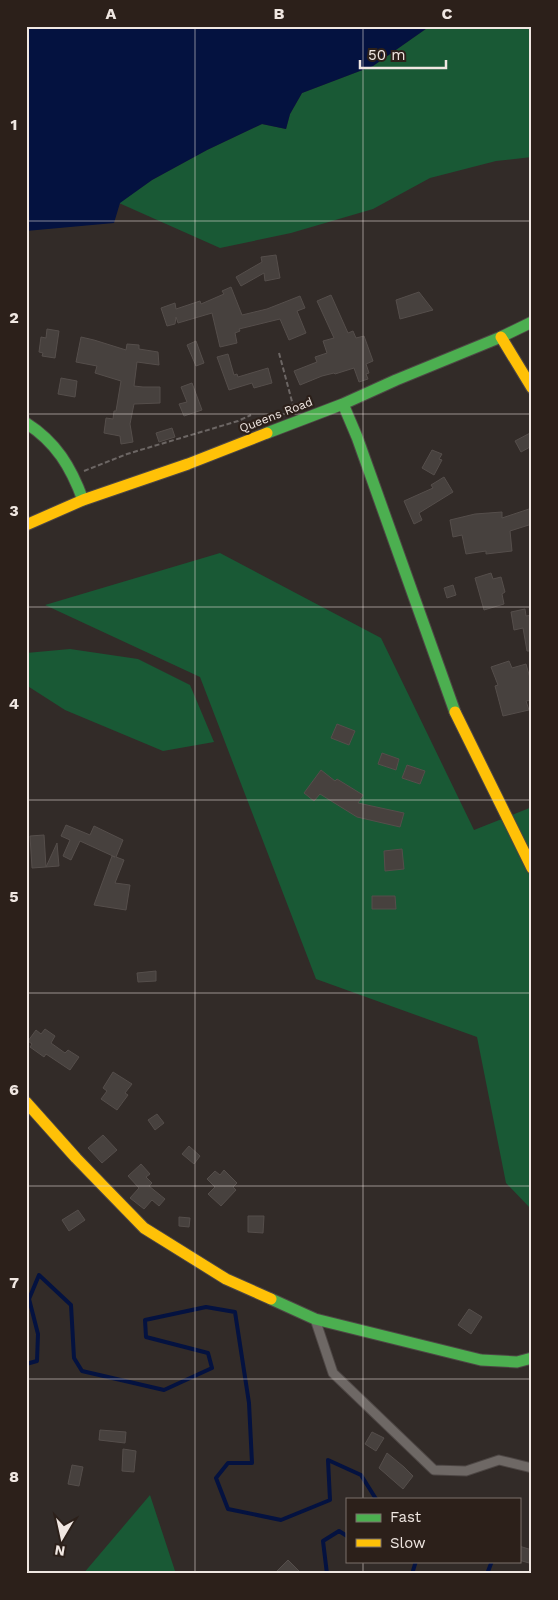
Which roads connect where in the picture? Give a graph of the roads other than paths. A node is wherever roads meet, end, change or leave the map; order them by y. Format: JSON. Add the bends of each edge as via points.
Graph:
{"nodes":[{"id":1,"x":532,"y":322,"type":"edge"},
{"id":2,"x":501,"y":337,"type":"junction"},
{"id":3,"x":532,"y":388,"type":"edge"},
{"id":4,"x":343,"y":404,"type":"junction"},
{"id":5,"x":26,"y":423,"type":"edge"},
{"id":6,"x":83,"y":500,"type":"junction"},
{"id":7,"x":26,"y":525,"type":"edge"},
{"id":8,"x":532,"y":868,"type":"edge"},
{"id":9,"x":26,"y":1102,"type":"edge"},
{"id":10,"x":315,"y":1320,"type":"junction"},
{"id":11,"x":532,"y":1358,"type":"edge"},
{"id":12,"x":532,"y":1468,"type":"edge"}],
"edges":[{"from":1,"to":2,"type":"main road","name":"Queens Road"},
{"from":2,"to":3,"type":"main road"},
{"from":2,"to":4,"type":"main road","name":"Queens Road"},
{"from":4,"to":6,"type":"main road","name":"Queens Road","via":[[188,464]]},
{"from":4,"to":8,"type":"main road","via":[[456,715]]},
{"from":5,"to":6,"type":"main road","via":[[41,430],[53,442],[74,475]]},
{"from":6,"to":7,"type":"main road","name":"Queens Road"},
{"from":9,"to":10,"type":"main road","via":[[144,1228],[226,1279]]},
{"from":10,"to":11,"type":"main road","via":[[481,1360],[517,1362]]},
{"from":10,"to":12,"type":"street","via":[[333,1373],[434,1470],[466,1470],[499,1460]]}]}
